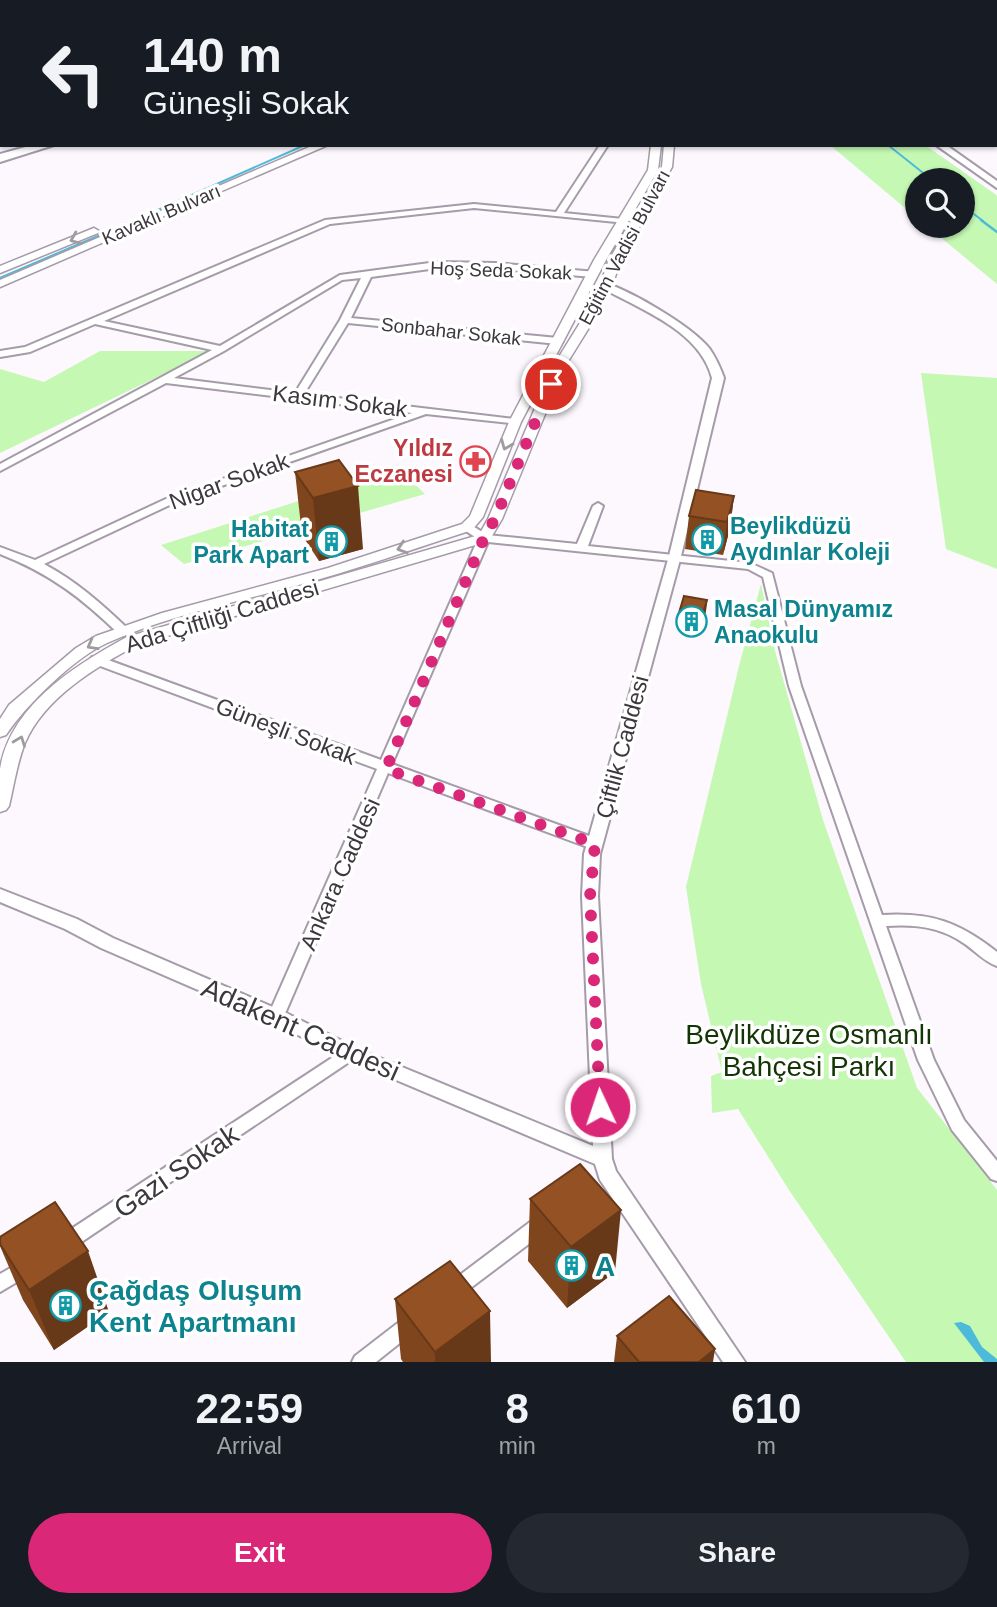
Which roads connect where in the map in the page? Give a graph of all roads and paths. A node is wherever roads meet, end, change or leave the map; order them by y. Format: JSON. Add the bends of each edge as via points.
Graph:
{"nodes":[{"id":1,"x":21,"y":147,"type":"edge"},
{"id":2,"x":41,"y":147,"type":"edge"},
{"id":3,"x":291,"y":147,"type":"edge"},
{"id":4,"x":318,"y":147,"type":"edge"},
{"id":5,"x":603,"y":147,"type":"edge"},
{"id":6,"x":656,"y":147,"type":"edge"},
{"id":7,"x":670,"y":147,"type":"edge"},
{"id":8,"x":943,"y":147,"type":"edge"},
{"id":9,"x":0,"y":152,"type":"edge"},
{"id":10,"x":0,"y":158,"type":"edge"},
{"id":11,"x":997,"y":185,"type":"edge"},
{"id":12,"x":559,"y":214,"type":"junction"},
{"id":13,"x":623,"y":221,"type":"junction"},
{"id":14,"x":0,"y":271,"type":"edge"},
{"id":15,"x":593,"y":274,"type":"junction"},
{"id":16,"x":367,"y":275,"type":"junction"},
{"id":17,"x":607,"y":281,"type":"junction"},
{"id":18,"x":0,"y":284,"type":"edge"},
{"id":19,"x":345,"y":320,"type":"junction"},
{"id":20,"x":92,"y":321,"type":"junction"},
{"id":21,"x":558,"y":341,"type":"junction"},
{"id":22,"x":221,"y":349,"type":"junction"},
{"id":23,"x":0,"y":354,"type":"edge"},
{"id":24,"x":166,"y":380,"type":"junction"},
{"id":25,"x":298,"y":396,"type":"junction"},
{"id":26,"x":426,"y":411,"type":"junction"},
{"id":27,"x":515,"y":422,"type":"junction"},
{"id":28,"x":0,"y":468,"type":"edge"},
{"id":29,"x":598,"y":506,"type":"dead end"},
{"id":30,"x":467,"y":527,"type":"junction"},
{"id":31,"x":484,"y":538,"type":"junction"},
{"id":32,"x":582,"y":546,"type":"junction"},
{"id":33,"x":0,"y":550,"type":"edge"},
{"id":34,"x":675,"y":556,"type":"junction"},
{"id":35,"x":38,"y":563,"type":"junction"},
{"id":36,"x":128,"y":636,"type":"junction"},
{"id":37,"x":96,"y":660,"type":"junction"},
{"id":38,"x":0,"y":731,"type":"edge"},
{"id":39,"x":386,"y":769,"type":"junction"},
{"id":40,"x":0,"y":806,"type":"edge"},
{"id":41,"x":595,"y":844,"type":"junction"},
{"id":42,"x":0,"y":895,"type":"edge"},
{"id":43,"x":878,"y":920,"type":"junction"},
{"id":44,"x":997,"y":960,"type":"edge"},
{"id":45,"x":276,"y":1016,"type":"junction"},
{"id":46,"x":350,"y":1053,"type":"junction"},
{"id":47,"x":602,"y":1172,"type":"junction"},
{"id":48,"x":997,"y":1174,"type":"edge"},
{"id":49,"x":552,"y":1216,"type":"edge"},
{"id":50,"x":0,"y":1284,"type":"edge"},
{"id":51,"x":444,"y":1298,"type":"edge"},
{"id":52,"x":423,"y":1314,"type":"edge"},
{"id":53,"x":361,"y":1362,"type":"edge"},
{"id":54,"x":735,"y":1362,"type":"edge"}],
"edges":[{"from":1,"to":9,"type":"main road"},
{"from":2,"to":10,"type":"main road"},
{"from":3,"to":14,"type":"main road","name":"Kavaklı Bulvarı","one_way":true},
{"from":4,"to":18,"type":"main road","name":"Kavaklı Bulvarı"},
{"from":5,"to":12,"type":"street"},
{"from":6,"to":13,"type":"main road","name":"Eğitim Vadisi Bulvarı","via":[[653,170]]},
{"from":7,"to":17,"type":"main road","name":"Eğitim Vadisi Bulvarı","via":[[667,167]]},
{"from":8,"to":11,"type":"street"},
{"from":12,"to":13,"type":"street"},
{"from":12,"to":20,"type":"street","via":[[474,206],[322,223]]},
{"from":13,"to":15,"type":"main road","name":"Eğitim Vadisi Bulvarı"},
{"from":15,"to":16,"type":"street","name":"Hoş Seda Sokak","via":[[437,265]]},
{"from":15,"to":17,"type":"main road"},
{"from":15,"to":21,"type":"main road","name":"Eğitim Vadisi Bulvarı"},
{"from":16,"to":19,"type":"street"},
{"from":16,"to":22,"type":"street","name":"Hoş Seda Sokak","via":[[340,278]]},
{"from":17,"to":31,"type":"main road","name":"Eğitim Vadisi Bulvarı","via":[[553,379]]},
{"from":17,"to":34,"type":"street","name":"Çiftlik Caddesi","via":[[696,339],[718,371]]},
{"from":19,"to":21,"type":"street","name":"Sonbahar Sokak"},
{"from":19,"to":25,"type":"street"},
{"from":20,"to":22,"type":"street"},
{"from":20,"to":23,"type":"street","via":[[27,350]]},
{"from":21,"to":27,"type":"main road","name":"Eğitim Vadisi Bulvarı"},
{"from":22,"to":24,"type":"street","name":"Hoş Seda Sokak"},
{"from":24,"to":25,"type":"street","name":"Kasım Sokak"},
{"from":24,"to":28,"type":"street","name":"Hoş Seda Sokak"},
{"from":25,"to":26,"type":"street","name":"Kasım Sokak"},
{"from":26,"to":27,"type":"street","name":"Kasım Sokak"},
{"from":26,"to":35,"type":"street","name":"Nigar Sokak","via":[[172,500]]},
{"from":27,"to":30,"type":"main road","name":"Eğitim Vadisi Bulvarı","one_way":true,"via":[[476,516]]},
{"from":29,"to":32,"type":"street"},
{"from":30,"to":31,"type":"street"},
{"from":30,"to":36,"type":"main road","name":"Ada Çiftliği Caddesi","one_way":true,"via":[[333,571],[167,616]]},
{"from":31,"to":32,"type":"street"},
{"from":31,"to":36,"type":"main road","name":"Ada Çiftliği Caddesi"},
{"from":31,"to":39,"type":"street","name":"Ankara Caddesi"},
{"from":32,"to":34,"type":"street"},
{"from":33,"to":35,"type":"street"},
{"from":34,"to":41,"type":"street","name":"Çiftlik Caddesi"},
{"from":34,"to":43,"type":"street","via":[[750,566],[768,575],[795,686]]},
{"from":35,"to":36,"type":"street","via":[[85,593]]},
{"from":36,"to":37,"type":"main road","name":"Ada Çiftliği Caddesi"},
{"from":36,"to":38,"type":"main road","name":"Ada Çiftliği Caddesi","one_way":true,"via":[[101,640],[81,652],[15,709]]},
{"from":37,"to":39,"type":"street","name":"Güneşli Sokak"},
{"from":40,"to":37,"type":"main road","name":"Ada Çiftliği Caddesi","one_way":true,"via":[[20,736],[35,713]]},
{"from":39,"to":41,"type":"street","name":"Güneşli Sokak"},
{"from":39,"to":45,"type":"street","name":"Ankara Caddesi"},
{"from":41,"to":47,"type":"street","name":"Çiftlik Caddesi","via":[[590,896]]},
{"from":42,"to":45,"type":"street","name":"Adakent Caddesi"},
{"from":43,"to":44,"type":"street","via":[[908,918],[962,932]]},
{"from":43,"to":48,"type":"street","via":[[926,1060],[958,1125]]},
{"from":45,"to":46,"type":"street","name":"Adakent Caddesi"},
{"from":46,"to":47,"type":"street","name":"Adakent Caddesi"},
{"from":46,"to":50,"type":"street","name":"Gazi Sokak"},
{"from":47,"to":54,"type":"street"},
{"from":49,"to":51,"type":"street"},
{"from":52,"to":53,"type":"street"}]}
